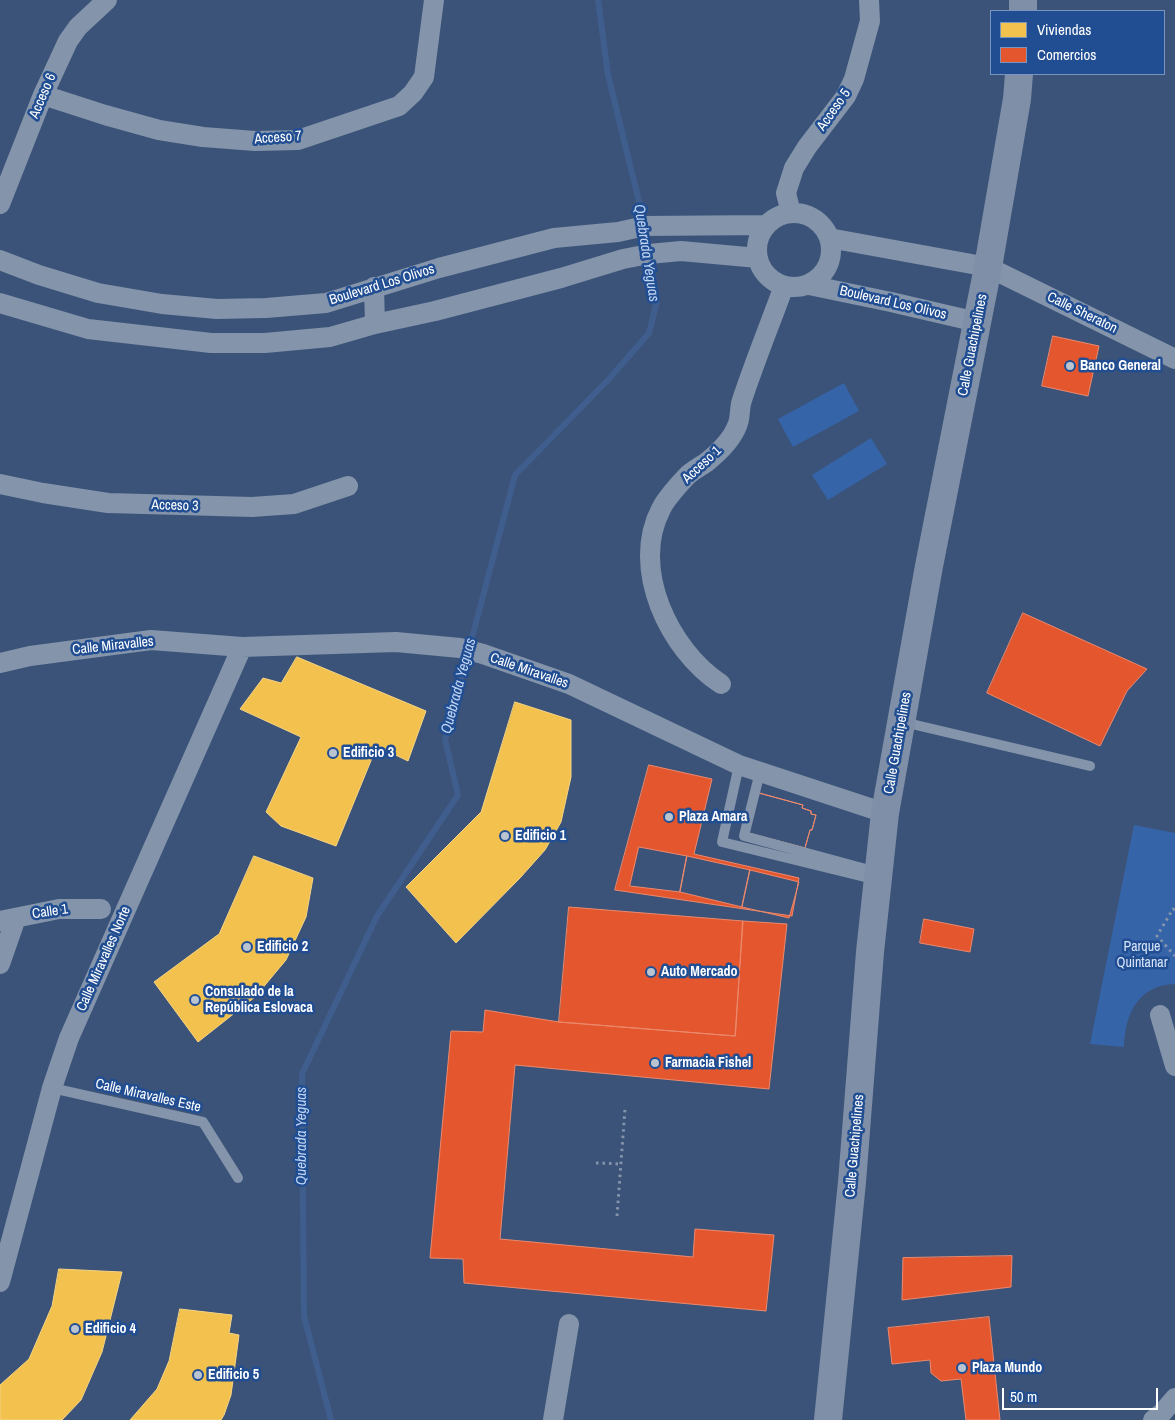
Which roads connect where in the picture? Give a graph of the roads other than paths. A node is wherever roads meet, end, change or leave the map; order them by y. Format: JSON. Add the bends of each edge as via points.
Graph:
{"nodes":[{"id":1,"x":107,"y":0,"type":"edge"},
{"id":2,"x":434,"y":0,"type":"edge"},
{"id":3,"x":869,"y":0,"type":"edge"},
{"id":4,"x":1019,"y":75,"type":"edge"},
{"id":5,"x":43,"y":94,"type":"junction"},
{"id":6,"x":0,"y":204,"type":"edge"},
{"id":7,"x":791,"y":213,"type":"junction"},
{"id":8,"x":766,"y":225,"type":"junction"},
{"id":9,"x":829,"y":238,"type":"junction"},
{"id":10,"x":758,"y":258,"type":"junction"},
{"id":11,"x":0,"y":260,"type":"edge"},
{"id":12,"x":988,"y":267,"type":"junction"},
{"id":13,"x":809,"y":284,"type":"junction"},
{"id":14,"x":784,"y":286,"type":"junction"},
{"id":15,"x":374,"y":287,"type":"junction"},
{"id":16,"x":0,"y":303,"type":"edge"},
{"id":17,"x":977,"y":322,"type":"junction"},
{"id":18,"x":375,"y":324,"type":"junction"},
{"id":19,"x":1175,"y":358,"type":"edge"},
{"id":20,"x":0,"y":484,"type":"edge"},
{"id":21,"x":348,"y":486,"type":"dead end"},
{"id":22,"x":242,"y":647,"type":"junction"},
{"id":23,"x":0,"y":663,"type":"edge"},
{"id":24,"x":721,"y":684,"type":"dead end"},
{"id":25,"x":902,"y":721,"type":"junction"},
{"id":26,"x":739,"y":765,"type":"junction"},
{"id":27,"x":1090,"y":766,"type":"dead end"},
{"id":28,"x":760,"y":772,"type":"junction"},
{"id":29,"x":885,"y":814,"type":"junction"},
{"id":30,"x":878,"y":876,"type":"junction"},
{"id":31,"x":101,"y":909,"type":"dead end"},
{"id":32,"x":8,"y":920,"type":"edge"},
{"id":33,"x":0,"y":964,"type":"edge"},
{"id":34,"x":1160,"y":1015,"type":"dead end"},
{"id":35,"x":1175,"y":1066,"type":"edge"},
{"id":36,"x":52,"y":1088,"type":"junction"},
{"id":37,"x":238,"y":1178,"type":"dead end"},
{"id":38,"x":0,"y":1282,"type":"edge"},
{"id":39,"x":569,"y":1324,"type":"dead end"},
{"id":40,"x":1175,"y":1398,"type":"edge"},
{"id":41,"x":553,"y":1420,"type":"edge"},
{"id":42,"x":828,"y":1420,"type":"edge"},
{"id":43,"x":1153,"y":1420,"type":"edge"}],
"edges":[{"from":1,"to":5,"type":"street","name":"Acceso 6","via":[[68,41]]},
{"from":2,"to":5,"type":"street","name":"Acceso 7","via":[[424,77],[413,93],[399,106],[298,140],[255,141],[159,130]]},
{"from":3,"to":7,"type":"street","name":"Acceso 5","via":[[870,21],[854,79],[846,96],[794,168],[786,193]]},
{"from":4,"to":12,"type":"street","name":"Calle Guachipelines"},
{"from":5,"to":6,"type":"street","name":"Acceso 6"},
{"from":7,"to":8,"type":"street"},
{"from":7,"to":9,"type":"street","via":[[807,215],[820,224]]},
{"from":8,"to":10,"type":"street","via":[[757,246]]},
{"from":8,"to":15,"type":"street","name":"Boulevard Los Olivos","via":[[645,226],[554,238]]},
{"from":9,"to":12,"type":"street"},
{"from":9,"to":13,"type":"street","via":[[831,253],[827,267],[820,278]]},
{"from":10,"to":14,"type":"street","via":[[767,275]]},
{"from":10,"to":18,"type":"street","via":[[681,251],[623,258],[435,312]]},
{"from":11,"to":15,"type":"street","name":"Boulevard Los Olivos","via":[[98,293],[217,309],[326,303]]},
{"from":12,"to":17,"type":"street","name":"Calle Guachipelines"},
{"from":12,"to":19,"type":"street","name":"Calle Sheraton"},
{"from":13,"to":14,"type":"street","via":[[796,288]]},
{"from":13,"to":17,"type":"street","name":"Boulevard Los Olivos"},
{"from":14,"to":24,"type":"street","name":"Acceso 1","via":[[741,402],[738,425],[728,440],[708,461],[688,475],[661,508],[652,537],[650,554],[660,608],[674,636],[696,664]]},
{"from":15,"to":18,"type":"street"},
{"from":16,"to":18,"type":"street","via":[[88,330],[212,343],[265,343],[330,337]]},
{"from":17,"to":25,"type":"street","name":"Calle Guachipelines","via":[[928,566]]},
{"from":20,"to":21,"type":"street","name":"Acceso 3","via":[[108,503],[252,507],[294,504]]},
{"from":22,"to":23,"type":"street","name":"Calle Miravalles","via":[[151,640]]},
{"from":22,"to":26,"type":"street","name":"Calle Miravalles","via":[[396,642],[460,648],[569,684]]},
{"from":22,"to":36,"type":"street","name":"Calle Miravalles Norte","via":[[69,1038]]},
{"from":25,"to":27,"type":"lane"},
{"from":25,"to":29,"type":"street","name":"Calle Guachipelines"},
{"from":26,"to":28,"type":"street","name":"Calle Miravalles"},
{"from":26,"to":30,"type":"lane","via":[[722,842]]},
{"from":28,"to":29,"type":"street","name":"Calle Miravalles"},
{"from":28,"to":30,"type":"lane","via":[[744,836]]},
{"from":29,"to":30,"type":"street","name":"Calle Guachipelines"},
{"from":30,"to":42,"type":"street","name":"Calle Guachipelines"},
{"from":31,"to":32,"type":"street","name":"Calle 1","via":[[59,909]]},
{"from":32,"to":33,"type":"street"},
{"from":34,"to":35,"type":"street"},
{"from":36,"to":37,"type":"lane","name":"Calle Miravalles Este","via":[[203,1122]]},
{"from":36,"to":38,"type":"street","name":"Calle Miravalles Norte"},
{"from":39,"to":41,"type":"street"},
{"from":40,"to":43,"type":"street"}]}
